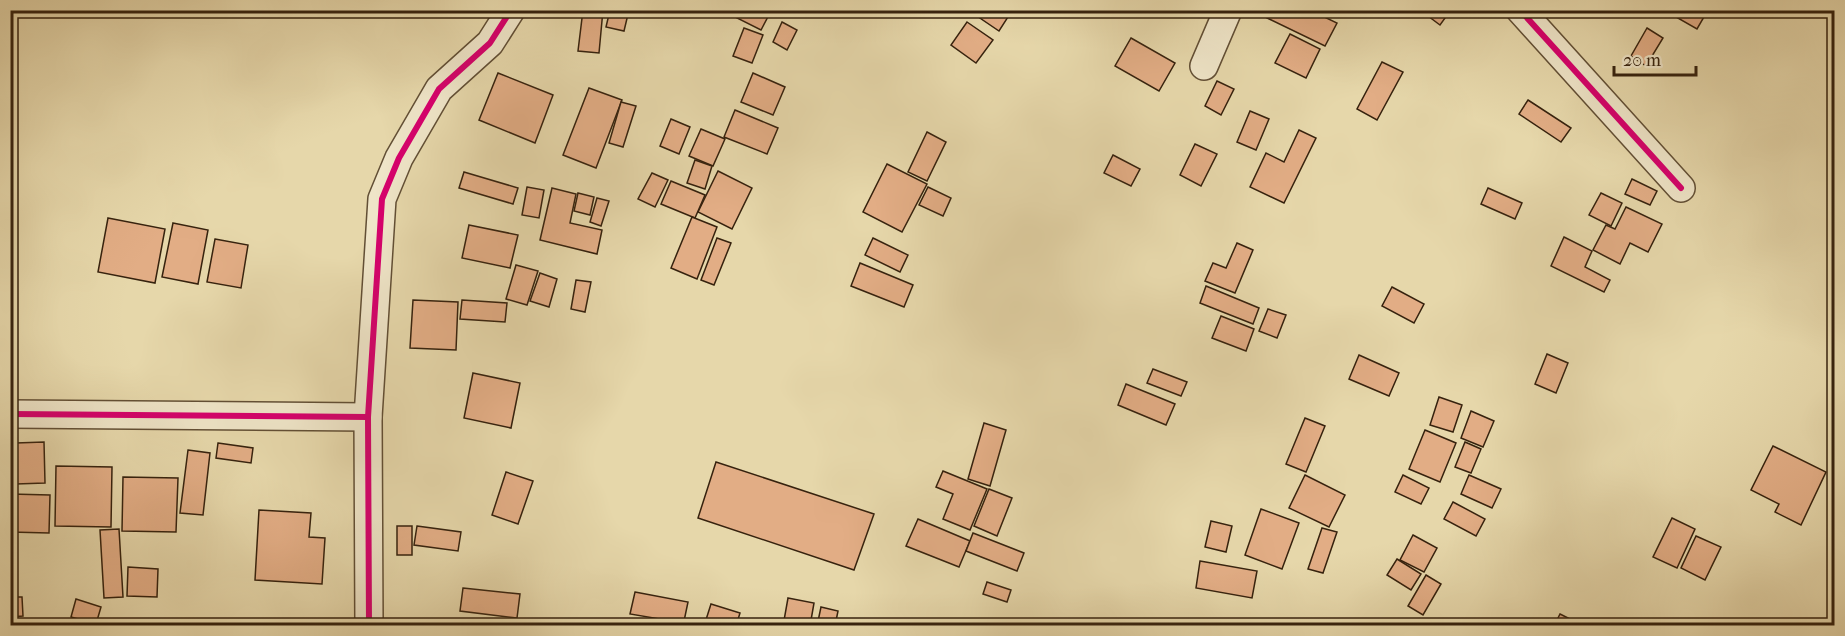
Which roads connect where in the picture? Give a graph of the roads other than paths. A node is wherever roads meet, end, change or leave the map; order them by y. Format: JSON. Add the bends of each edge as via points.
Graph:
{"nodes":[{"id":1,"x":511,"y":10,"type":"edge"},
{"id":2,"x":1228,"y":10,"type":"edge"},
{"id":3,"x":1520,"y":10,"type":"edge"},
{"id":4,"x":1204,"y":66,"type":"dead end"},
{"id":5,"x":1681,"y":188,"type":"dead end"},
{"id":6,"x":10,"y":414,"type":"edge"},
{"id":7,"x":368,"y":417,"type":"junction"},
{"id":8,"x":369,"y":626,"type":"edge"}],
"edges":[{"from":1,"to":7,"type":"street","via":[[490,42],[439,89],[399,158],[382,199]]},
{"from":2,"to":4,"type":"street"},
{"from":3,"to":5,"type":"street"},
{"from":6,"to":7,"type":"street"},
{"from":7,"to":8,"type":"street"}]}
